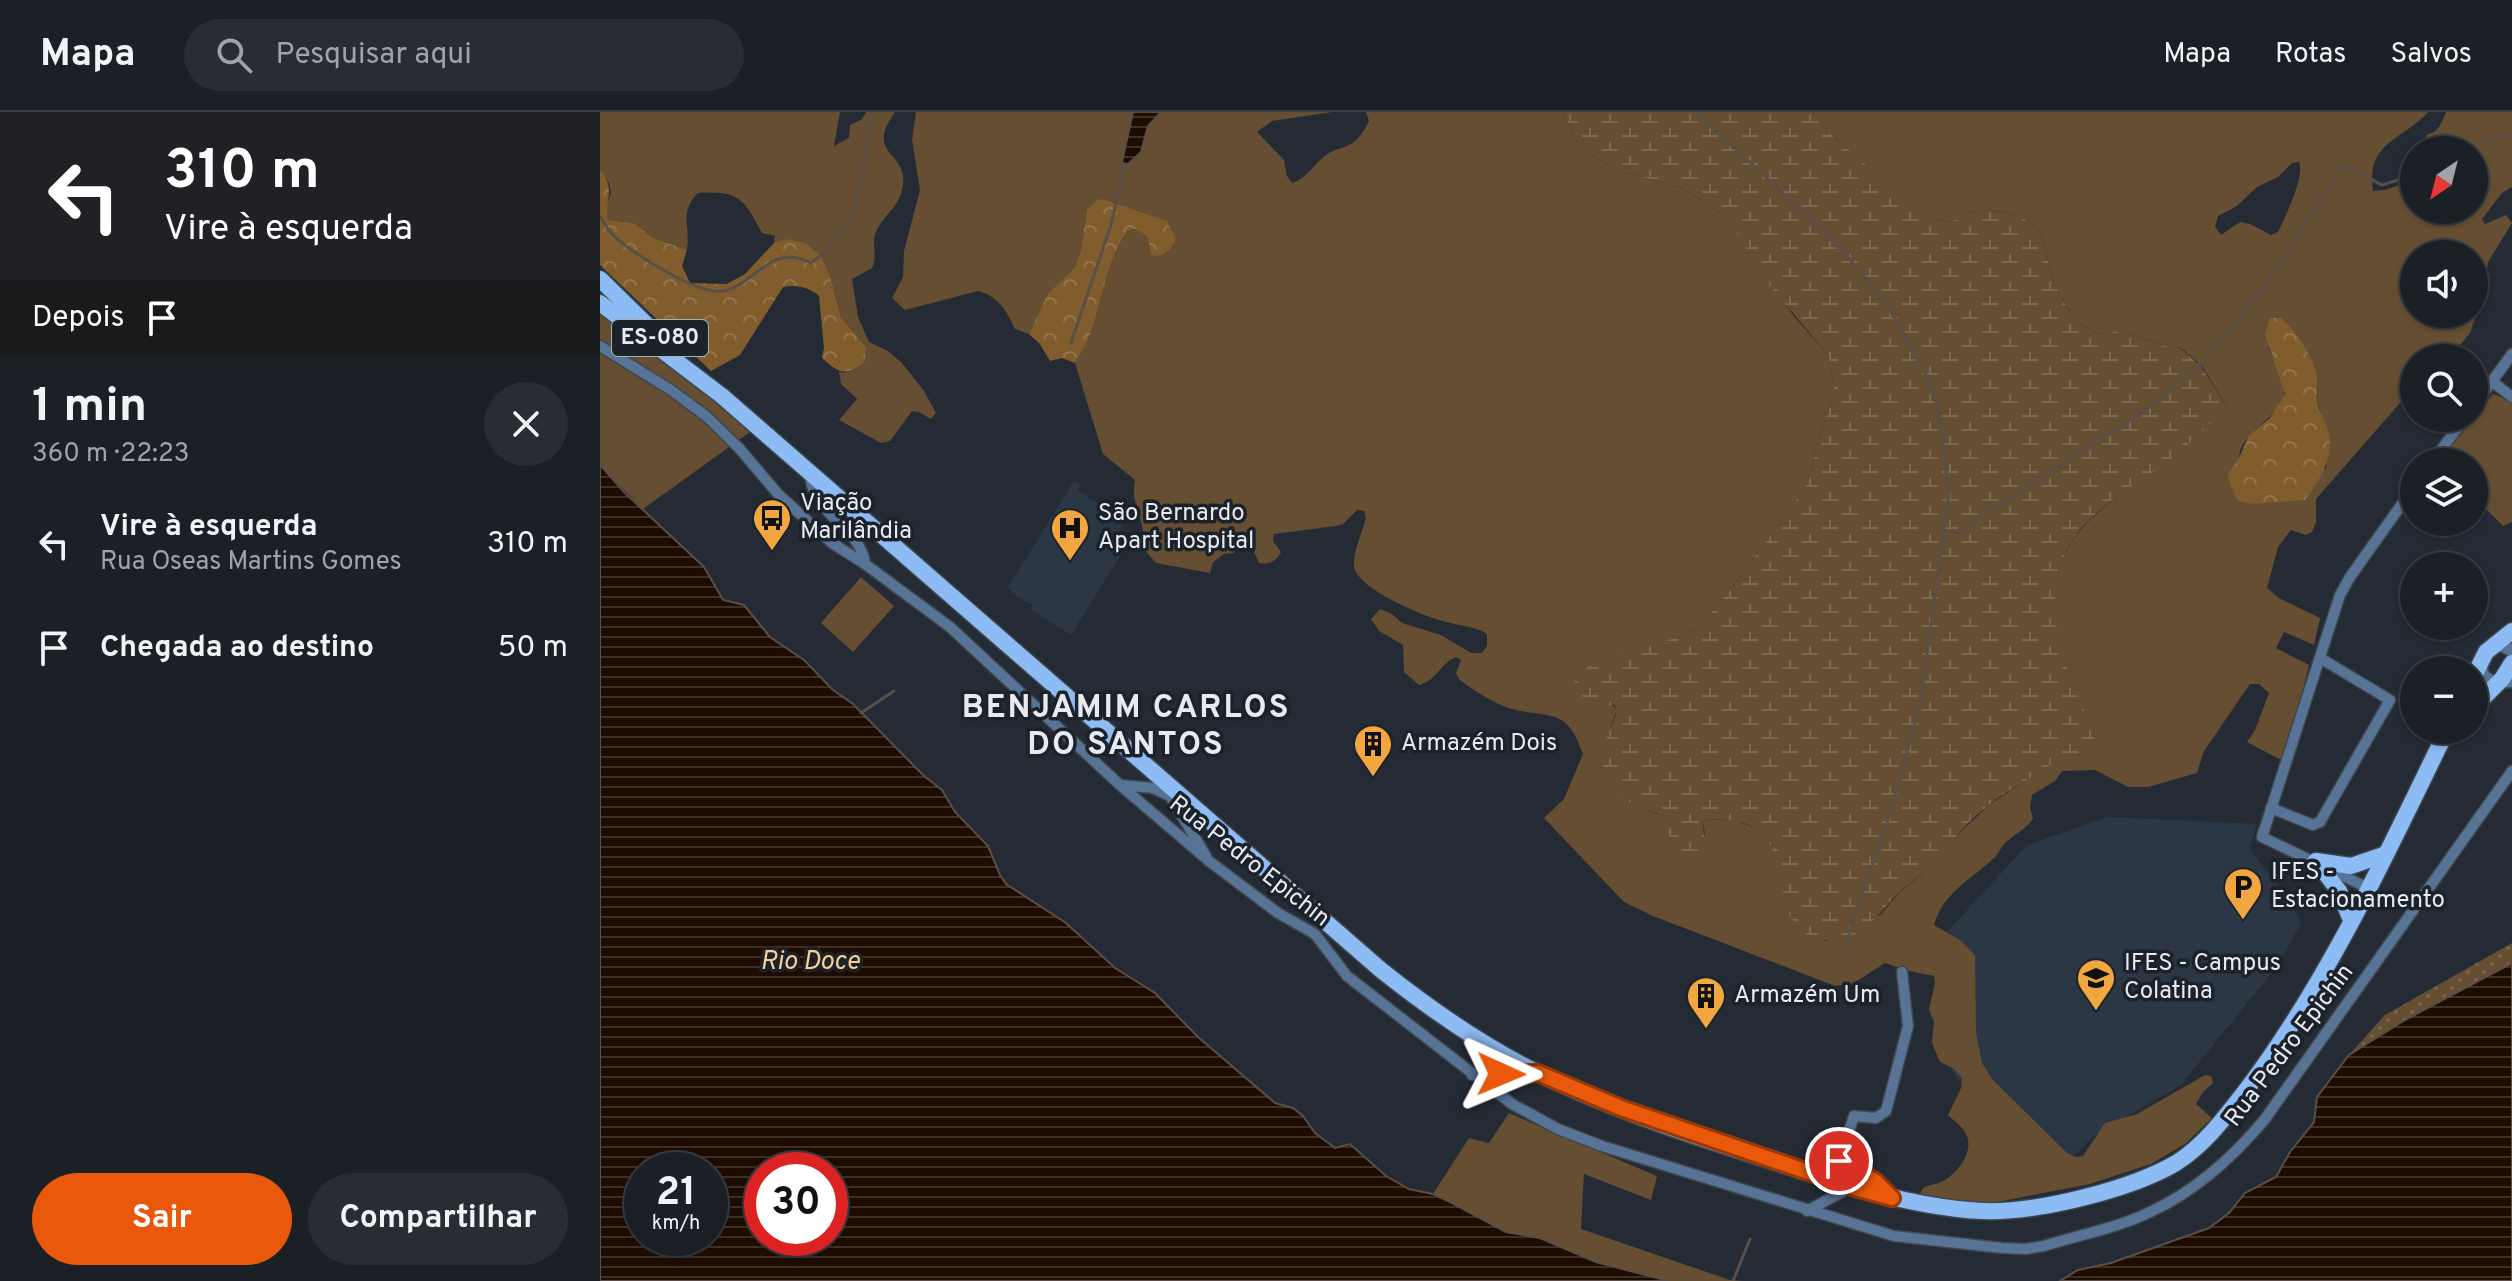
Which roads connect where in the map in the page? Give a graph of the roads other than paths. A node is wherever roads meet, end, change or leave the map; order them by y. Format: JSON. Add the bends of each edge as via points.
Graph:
{"nodes":[{"id":1,"x":600,"y":279,"type":"edge"},
{"id":2,"x":600,"y":303,"type":"edge"},
{"id":3,"x":600,"y":346,"type":"edge"},
{"id":4,"x":2512,"y":354,"type":"edge"},
{"id":5,"x":2493,"y":382,"type":"junction"},
{"id":6,"x":2488,"y":388,"type":"edge"},
{"id":7,"x":722,"y":396,"type":"junction"},
{"id":8,"x":2512,"y":397,"type":"edge"},
{"id":9,"x":810,"y":472,"type":"junction"},
{"id":10,"x":2400,"y":507,"type":"edge"},
{"id":11,"x":865,"y":564,"type":"junction"},
{"id":12,"x":2512,"y":631,"type":"edge"},
{"id":13,"x":2492,"y":645,"type":"junction"},
{"id":14,"x":2512,"y":651,"type":"edge"},
{"id":15,"x":2485,"y":656,"type":"edge"},
{"id":16,"x":2320,"y":658,"type":"junction"},
{"id":17,"x":2512,"y":663,"type":"edge"},
{"id":18,"x":2506,"y":681,"type":"edge"},
{"id":19,"x":2488,"y":696,"type":"edge"},
{"id":20,"x":2440,"y":744,"type":"edge"},
{"id":21,"x":2445,"y":744,"type":"edge"},
{"id":22,"x":2434,"y":758,"type":"junction"},
{"id":23,"x":2512,"y":771,"type":"edge"},
{"id":24,"x":1120,"y":785,"type":"junction"},
{"id":25,"x":1173,"y":792,"type":"junction"},
{"id":26,"x":2271,"y":808,"type":"junction"},
{"id":27,"x":2386,"y":854,"type":"junction"},
{"id":28,"x":1209,"y":861,"type":"junction"},
{"id":29,"x":2316,"y":861,"type":"junction"},
{"id":30,"x":2368,"y":888,"type":"junction"},
{"id":31,"x":2351,"y":920,"type":"junction"},
{"id":32,"x":1902,"y":972,"type":"dead end"},
{"id":33,"x":1538,"y":1073,"type":"junction"},
{"id":34,"x":1471,"y":1075,"type":"junction"},
{"id":35,"x":1852,"y":1187,"type":"junction"},
{"id":36,"x":1892,"y":1198,"type":"junction"},
{"id":37,"x":1807,"y":1211,"type":"junction"}],
"edges":[{"from":1,"to":7,"type":"main road","number":"ES-080"},
{"from":2,"to":7,"type":"main road","number":"ES-080"},
{"from":3,"to":11,"type":"street","name":"Rua Pedro Epichin","via":[[706,416],[778,494],[832,543]]},
{"from":4,"to":5,"type":"street"},
{"from":5,"to":6,"type":"street"},
{"from":5,"to":8,"type":"street"},
{"from":7,"to":9,"type":"main road","number":"ES-080"},
{"from":9,"to":11,"type":"street","via":[[816,498],[859,546]]},
{"from":9,"to":25,"type":"main road","number":"ES-080"},
{"from":10,"to":16,"type":"street","via":[[2350,577]]},
{"from":11,"to":24,"type":"street","name":"Rua Pedro Epichin","via":[[950,627]]},
{"from":12,"to":13,"type":"main road"},
{"from":13,"to":14,"type":"street"},
{"from":13,"to":15,"type":"main road"},
{"from":16,"to":26,"type":"street"},
{"from":16,"to":26,"type":"street","via":[[2390,700],[2320,822],[2313,825]]},
{"from":17,"to":18,"type":"main road"},
{"from":18,"to":19,"type":"main road"},
{"from":20,"to":22,"type":"main road","number":"ES-080"},
{"from":21,"to":22,"type":"main road","number":"ES-080"},
{"from":22,"to":27,"type":"main road","number":"ES-080"},
{"from":23,"to":37,"type":"street","name":"Rua Pedro Epichin","via":[[2265,1119],[2221,1165],[2175,1199],[2148,1214],[2026,1249],[1894,1236]]},
{"from":24,"to":25,"type":"street"},
{"from":24,"to":28,"type":"street","name":"Rua Pedro Epichin"},
{"from":25,"to":28,"type":"street"},
{"from":25,"to":33,"type":"main road","number":"ES-080","via":[[1418,999]]},
{"from":26,"to":29,"type":"street","via":[[2262,837]]},
{"from":27,"to":29,"type":"main road","via":[[2351,866]]},
{"from":27,"to":30,"type":"main road","number":"ES-080"},
{"from":28,"to":34,"type":"street","name":"Rua Pedro Epichin","via":[[1315,934],[1347,976]]},
{"from":29,"to":30,"type":"street"},
{"from":29,"to":31,"type":"main road","via":[[2339,891]]},
{"from":30,"to":31,"type":"main road","number":"ES-080"},
{"from":31,"to":36,"type":"main road","number":"ES-080","via":[[2272,1056],[2206,1140],[2177,1162],[2139,1181],[2021,1208],[1985,1211]]},
{"from":32,"to":36,"type":"street","via":[[1908,1026],[1886,1111],[1881,1117],[1854,1116],[1839,1161],[1875,1181]]},
{"from":33,"to":34,"type":"street"},
{"from":33,"to":35,"type":"main road","number":"ES-080","via":[[1621,1108]]},
{"from":34,"to":37,"type":"street","name":"Rua Pedro Epichin","via":[[1558,1129]]},
{"from":35,"to":36,"type":"main road","number":"ES-080"},
{"from":35,"to":37,"type":"street"}]}
